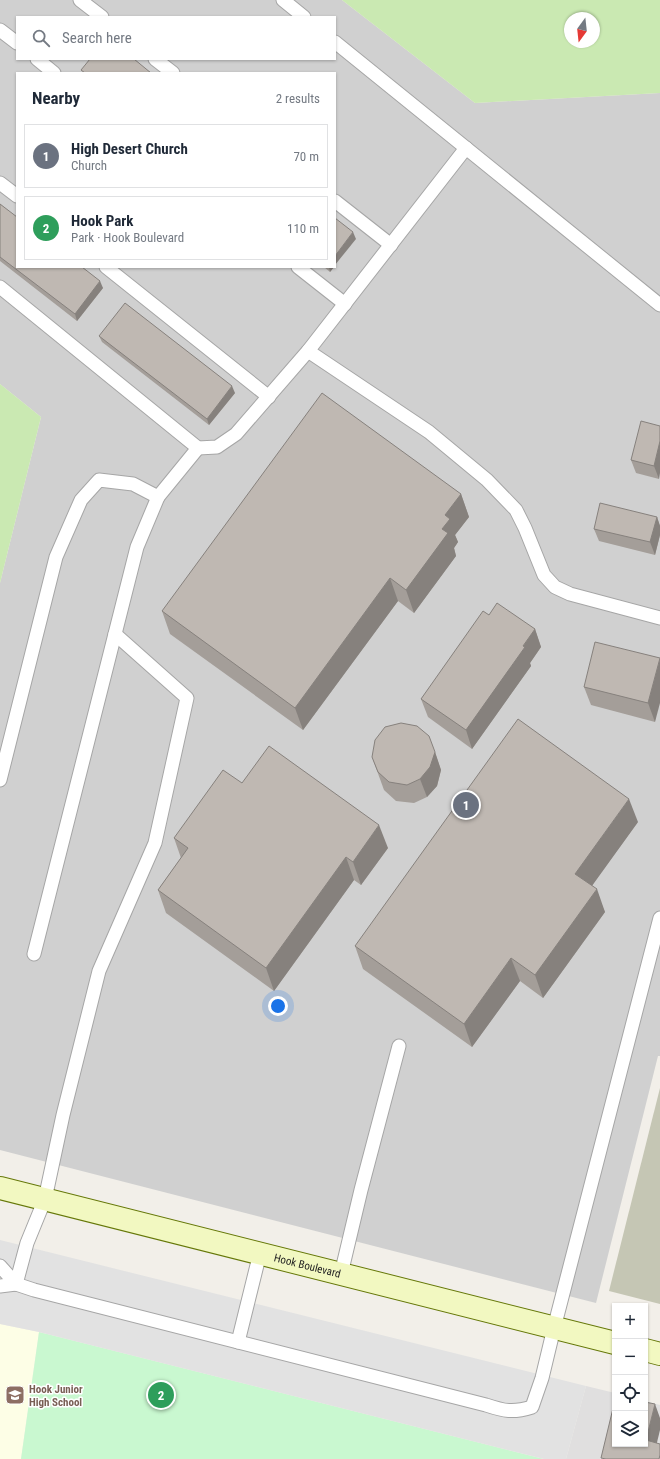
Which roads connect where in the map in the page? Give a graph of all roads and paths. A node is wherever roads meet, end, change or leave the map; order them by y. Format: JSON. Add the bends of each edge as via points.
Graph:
{"nodes":[{"id":1,"x":80,"y":0,"type":"edge"},
{"id":2,"x":283,"y":0,"type":"edge"},
{"id":3,"x":101,"y":16,"type":"edge"},
{"id":4,"x":303,"y":16,"type":"edge"},
{"id":5,"x":0,"y":30,"type":"edge"},
{"id":6,"x":16,"y":42,"type":"edge"},
{"id":7,"x":336,"y":43,"type":"edge"},
{"id":8,"x":38,"y":60,"type":"edge"},
{"id":9,"x":156,"y":60,"type":"edge"},
{"id":10,"x":53,"y":72,"type":"edge"},
{"id":11,"x":172,"y":72,"type":"edge"},
{"id":12,"x":466,"y":148,"type":"junction"},
{"id":13,"x":0,"y":183,"type":"edge"},
{"id":14,"x":16,"y":195,"type":"edge"},
{"id":15,"x":336,"y":202,"type":"edge"},
{"id":16,"x":391,"y":245,"type":"junction"},
{"id":17,"x":107,"y":268,"type":"edge"},
{"id":18,"x":299,"y":268,"type":"edge"},
{"id":19,"x":0,"y":288,"type":"edge"},
{"id":20,"x":345,"y":304,"type":"junction"},
{"id":21,"x":660,"y":305,"type":"edge"},
{"id":22,"x":308,"y":351,"type":"junction"},
{"id":23,"x":269,"y":397,"type":"junction"},
{"id":24,"x":198,"y":448,"type":"junction"},
{"id":25,"x":158,"y":497,"type":"junction"},
{"id":26,"x":660,"y":618,"type":"edge"},
{"id":27,"x":115,"y":634,"type":"junction"},
{"id":28,"x":0,"y":780,"type":"edge"},
{"id":29,"x":660,"y":918,"type":"edge"},
{"id":30,"x":34,"y":954,"type":"dead end"},
{"id":31,"x":399,"y":1046,"type":"dead end"},
{"id":32,"x":0,"y":1188,"type":"edge"},
{"id":33,"x":45,"y":1199,"type":"junction"},
{"id":34,"x":260,"y":1253,"type":"junction"},
{"id":35,"x":0,"y":1266,"type":"edge"},
{"id":36,"x":341,"y":1274,"type":"junction"},
{"id":37,"x":16,"y":1284,"type":"junction"},
{"id":38,"x":0,"y":1286,"type":"edge"},
{"id":39,"x":554,"y":1328,"type":"junction"},
{"id":40,"x":238,"y":1342,"type":"junction"},
{"id":41,"x":612,"y":1342,"type":"edge"},
{"id":42,"x":648,"y":1351,"type":"edge"},
{"id":43,"x":660,"y":1354,"type":"edge"}],
"edges":[{"from":1,"to":3,"type":"lane"},
{"from":2,"to":4,"type":"lane"},
{"from":5,"to":6,"type":"lane"},
{"from":7,"to":12,"type":"lane"},
{"from":8,"to":10,"type":"lane"},
{"from":9,"to":11,"type":"lane"},
{"from":12,"to":16,"type":"lane"},
{"from":12,"to":21,"type":"lane"},
{"from":13,"to":14,"type":"lane"},
{"from":15,"to":16,"type":"lane"},
{"from":16,"to":20,"type":"lane"},
{"from":17,"to":23,"type":"lane"},
{"from":18,"to":20,"type":"lane"},
{"from":19,"to":24,"type":"lane"},
{"from":20,"to":22,"type":"lane"},
{"from":22,"to":23,"type":"lane"},
{"from":22,"to":26,"type":"lane","via":[[429,432],[487,480],[516,510],[544,575],[555,587],[570,594]]},
{"from":23,"to":24,"type":"lane","via":[[236,434],[217,447]]},
{"from":24,"to":25,"type":"lane"},
{"from":25,"to":27,"type":"lane","via":[[137,548]]},
{"from":25,"to":28,"type":"lane","via":[[133,484],[99,480],[81,500],[56,557]]},
{"from":27,"to":30,"type":"lane"},
{"from":27,"to":33,"type":"lane","via":[[187,698],[155,843],[99,971]]},
{"from":29,"to":39,"type":"lane"},
{"from":31,"to":36,"type":"lane"},
{"from":32,"to":33,"type":"main road","name":"Hook Boulevard"},
{"from":33,"to":34,"type":"main road","name":"Hook Boulevard"},
{"from":33,"to":37,"type":"lane","via":[[27,1243]]},
{"from":34,"to":36,"type":"main road","name":"Hook Boulevard"},
{"from":34,"to":40,"type":"lane"},
{"from":35,"to":37,"type":"lane"},
{"from":36,"to":39,"type":"main road","name":"Hook Boulevard"},
{"from":37,"to":38,"type":"lane"},
{"from":37,"to":40,"type":"lane"},
{"from":39,"to":40,"type":"lane","via":[[537,1396],[532,1408],[521,1411],[502,1411]]},
{"from":39,"to":41,"type":"main road","name":"Hook Boulevard"},
{"from":42,"to":43,"type":"main road"}]}
